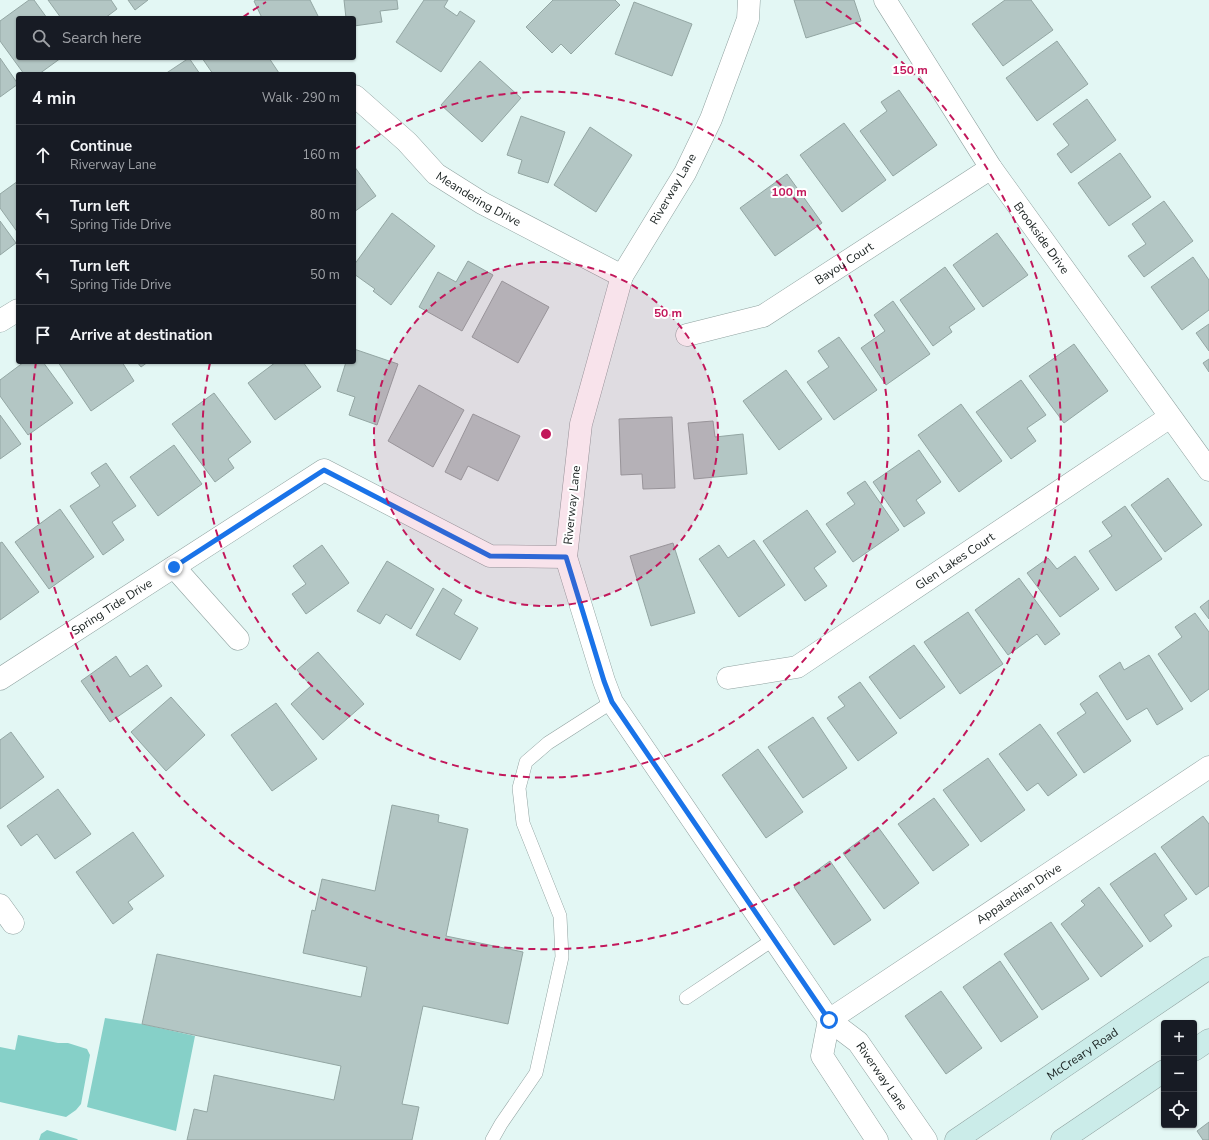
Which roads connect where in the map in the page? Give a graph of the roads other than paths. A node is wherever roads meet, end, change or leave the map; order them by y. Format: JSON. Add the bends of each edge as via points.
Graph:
{"nodes":[{"id":1,"x":748,"y":0,"type":"edge"},
{"id":2,"x":885,"y":0,"type":"edge"},
{"id":3,"x":356,"y":97,"type":"edge"},
{"id":4,"x":991,"y":168,"type":"junction"},
{"id":5,"x":622,"y":276,"type":"junction"},
{"id":6,"x":16,"y":311,"type":"edge"},
{"id":7,"x":0,"y":321,"type":"edge"},
{"id":8,"x":688,"y":335,"type":"dead end"},
{"id":9,"x":1170,"y":417,"type":"junction"},
{"id":10,"x":1209,"y":470,"type":"edge"},
{"id":11,"x":566,"y":557,"type":"junction"},
{"id":12,"x":174,"y":567,"type":"junction"},
{"id":13,"x":238,"y":639,"type":"dead end"},
{"id":14,"x":728,"y":678,"type":"dead end"},
{"id":15,"x":0,"y":679,"type":"edge"},
{"id":16,"x":612,"y":702,"type":"junction"},
{"id":17,"x":1209,"y":767,"type":"edge"},
{"id":18,"x":0,"y":905,"type":"edge"},
{"id":19,"x":13,"y":923,"type":"dead end"},
{"id":20,"x":774,"y":939,"type":"junction"},
{"id":21,"x":1209,"y":968,"type":"edge"},
{"id":22,"x":686,"y":998,"type":"dead end"},
{"id":23,"x":829,"y":1020,"type":"junction"},
{"id":24,"x":1209,"y":1040,"type":"edge"},
{"id":25,"x":1197,"y":1048,"type":"edge"},
{"id":26,"x":1161,"y":1073,"type":"edge"},
{"id":27,"x":492,"y":1140,"type":"edge"},
{"id":28,"x":877,"y":1140,"type":"edge"},
{"id":29,"x":926,"y":1140,"type":"edge"},
{"id":30,"x":956,"y":1140,"type":"edge"},
{"id":31,"x":1062,"y":1140,"type":"edge"}],
"edges":[{"from":1,"to":5,"type":"street","name":"Riverway Lane","via":[[748,19],[711,119],[685,173]]},
{"from":2,"to":4,"type":"street","name":"Brookside Drive"},
{"from":3,"to":5,"type":"street","name":"Meandering Drive","via":[[408,142],[436,174],[482,204]]},
{"from":4,"to":8,"type":"street","name":"Bayou Court","via":[[763,316]]},
{"from":4,"to":9,"type":"street","name":"Brookside Drive"},
{"from":5,"to":11,"type":"street","name":"Riverway Lane","via":[[581,424]]},
{"from":6,"to":7,"type":"street"},
{"from":9,"to":10,"type":"street","name":"Brookside Drive"},
{"from":9,"to":14,"type":"street","name":"Glen Lakes Court","via":[[797,667]]},
{"from":11,"to":12,"type":"street","name":"Spring Tide Drive","via":[[490,556],[324,470]]},
{"from":11,"to":16,"type":"street","name":"Riverway Lane"},
{"from":12,"to":13,"type":"street"},
{"from":12,"to":15,"type":"street","name":"Spring Tide Drive"},
{"from":16,"to":20,"type":"street","name":"Riverway Lane"},
{"from":16,"to":27,"type":"lane","via":[[548,743],[526,762],[519,788],[523,823],[560,916],[562,957],[536,1073]]},
{"from":17,"to":23,"type":"street","name":"Appalachian Drive"},
{"from":18,"to":19,"type":"street"},
{"from":20,"to":22,"type":"lane"},
{"from":20,"to":23,"type":"street","name":"Riverway Lane"},
{"from":21,"to":30,"type":"main road","name":"McCreary Road"},
{"from":23,"to":28,"type":"street","via":[[822,1056]]},
{"from":23,"to":29,"type":"street","name":"Riverway Lane","via":[[858,1042]]},
{"from":24,"to":25,"type":"main road"},
{"from":26,"to":31,"type":"main road"}]}
